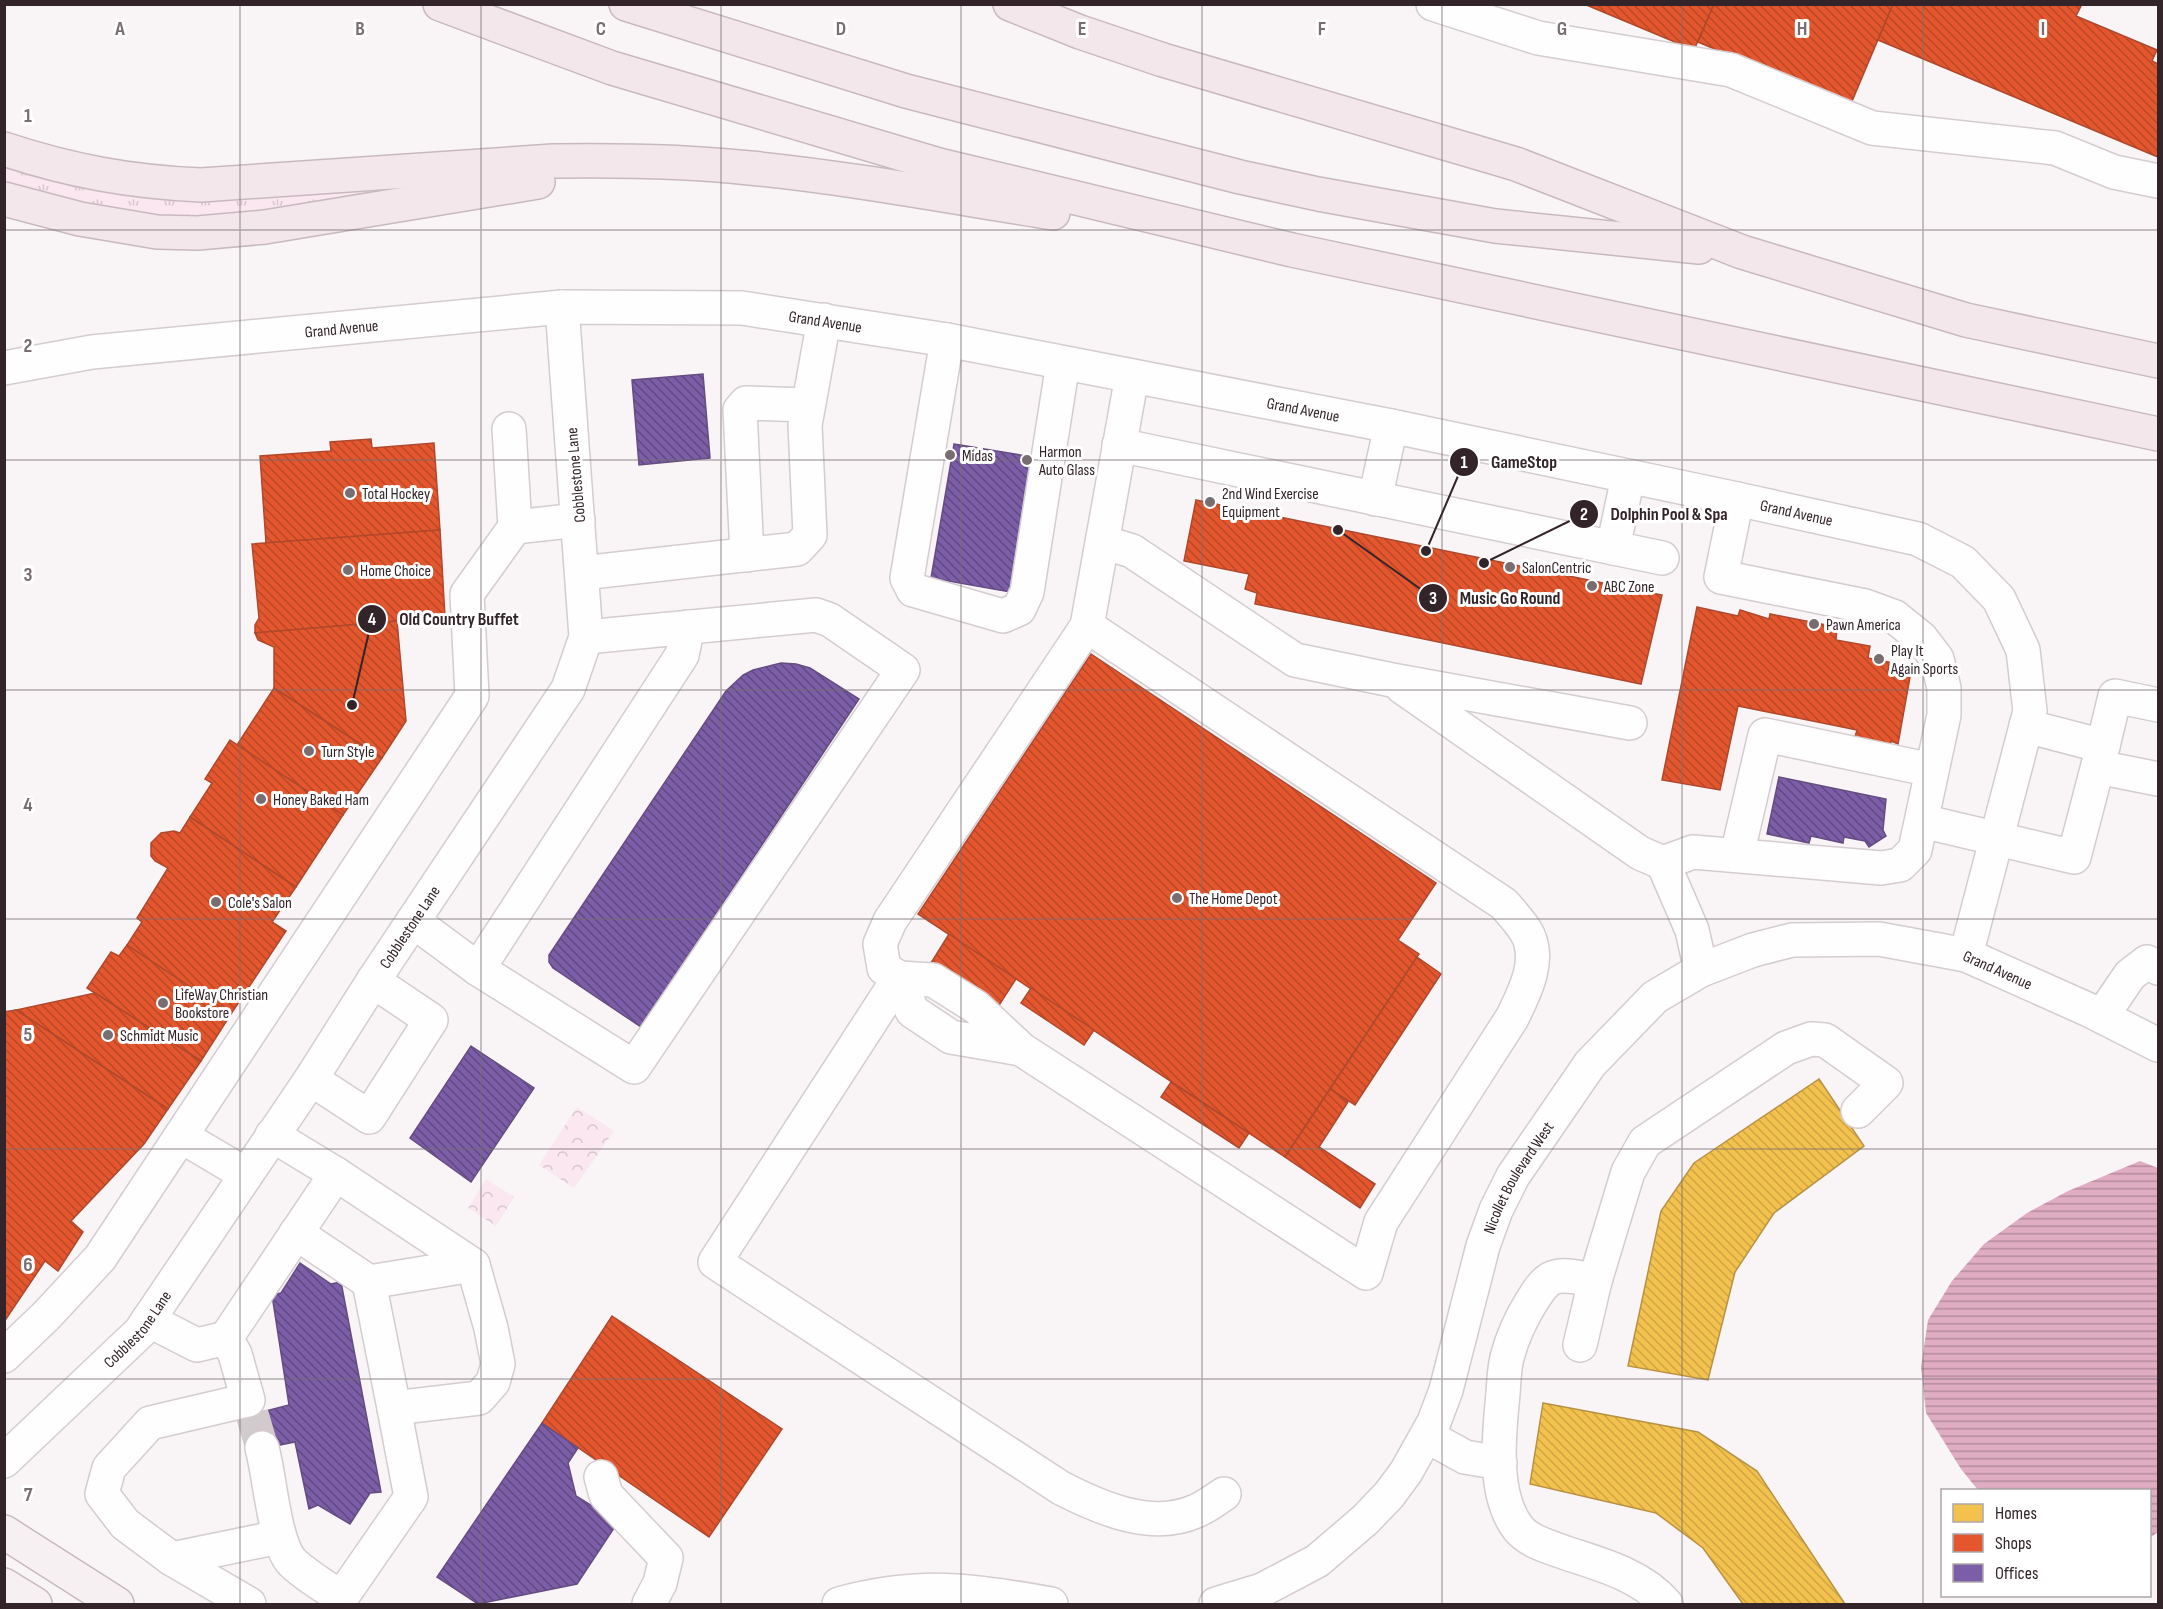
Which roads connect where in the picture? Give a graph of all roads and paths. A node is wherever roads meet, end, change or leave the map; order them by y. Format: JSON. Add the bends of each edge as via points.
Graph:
{"nodes":[{"id":1,"x":440,"y":4,"type":"edge"},
{"id":2,"x":626,"y":4,"type":"edge"},
{"id":3,"x":1010,"y":4,"type":"edge"},
{"id":4,"x":1433,"y":4,"type":"edge"},
{"id":5,"x":4,"y":149,"type":"edge"},
{"id":6,"x":684,"y":163,"type":"junction"},
{"id":7,"x":2158,"y":181,"type":"edge"},
{"id":8,"x":4,"y":199,"type":"edge"},
{"id":9,"x":1292,"y":250,"type":"junction"},
{"id":10,"x":1742,"y":252,"type":"junction"},
{"id":11,"x":562,"y":307,"type":"junction"},
{"id":12,"x":824,"y":320,"type":"junction"},
{"id":13,"x":947,"y":340,"type":"junction"},
{"id":14,"x":2158,"y":361,"type":"edge"},
{"id":15,"x":1063,"y":363,"type":"junction"},
{"id":16,"x":4,"y":368,"type":"edge"},
{"id":17,"x":1132,"y":376,"type":"junction"},
{"id":18,"x":808,"y":405,"type":"junction"},
{"id":19,"x":1391,"y":426,"type":"junction"},
{"id":20,"x":509,"y":429,"type":"dead end"},
{"id":21,"x":2158,"y":434,"type":"edge"},
{"id":22,"x":1119,"y":446,"type":"junction"},
{"id":23,"x":1628,"y":477,"type":"junction"},
{"id":24,"x":1375,"y":499,"type":"junction"},
{"id":25,"x":1737,"y":499,"type":"junction"},
{"id":26,"x":578,"y":520,"type":"junction"},
{"id":27,"x":514,"y":526,"type":"junction"},
{"id":28,"x":1103,"y":542,"type":"junction"},
{"id":29,"x":1613,"y":548,"type":"junction"},
{"id":30,"x":747,"y":555,"type":"junction"},
{"id":31,"x":1662,"y":558,"type":"dead end"},
{"id":32,"x":582,"y":573,"type":"junction"},
{"id":33,"x":1088,"y":626,"type":"junction"},
{"id":34,"x":688,"y":627,"type":"junction"},
{"id":35,"x":586,"y":637,"type":"junction"},
{"id":36,"x":1392,"y":680,"type":"junction"},
{"id":37,"x":2158,"y":705,"type":"edge"},
{"id":38,"x":1630,"y":723,"type":"dead end"},
{"id":39,"x":2026,"y":726,"type":"junction"},
{"id":40,"x":2100,"y":757,"type":"junction"},
{"id":41,"x":1932,"y":770,"type":"junction"},
{"id":42,"x":2158,"y":780,"type":"edge"},
{"id":43,"x":1922,"y":821,"type":"junction"},
{"id":44,"x":1996,"y":839,"type":"junction"},
{"id":45,"x":1737,"y":855,"type":"junction"},
{"id":46,"x":1663,"y":863,"type":"junction"},
{"id":47,"x":413,"y":921,"type":"junction"},
{"id":48,"x":1966,"y":955,"type":"junction"},
{"id":49,"x":2158,"y":968,"type":"edge"},
{"id":50,"x":478,"y":969,"type":"junction"},
{"id":51,"x":1701,"y":970,"type":"junction"},
{"id":52,"x":899,"y":978,"type":"junction"},
{"id":53,"x":373,"y":981,"type":"junction"},
{"id":54,"x":2102,"y":1016,"type":"junction"},
{"id":55,"x":2158,"y":1045,"type":"edge"},
{"id":56,"x":311,"y":1079,"type":"junction"},
{"id":57,"x":1858,"y":1111,"type":"dead end"},
{"id":58,"x":272,"y":1135,"type":"junction"},
{"id":59,"x":182,"y":1136,"type":"junction"},
{"id":60,"x":245,"y":1174,"type":"junction"},
{"id":61,"x":336,"y":1174,"type":"junction"},
{"id":62,"x":297,"y":1233,"type":"junction"},
{"id":63,"x":473,"y":1266,"type":"junction"},
{"id":64,"x":1594,"y":1281,"type":"junction"},
{"id":65,"x":369,"y":1282,"type":"junction"},
{"id":66,"x":148,"y":1320,"type":"junction"},
{"id":67,"x":226,"y":1338,"type":"junction"},
{"id":68,"x":1580,"y":1345,"type":"dead end"},
{"id":69,"x":4,"y":1356,"type":"edge"},
{"id":70,"x":394,"y":1408,"type":"junction"},
{"id":71,"x":1427,"y":1436,"type":"junction"},
{"id":72,"x":262,"y":1448,"type":"tunnel mouth"},
{"id":73,"x":4,"y":1461,"type":"edge"},
{"id":74,"x":1500,"y":1463,"type":"junction"},
{"id":75,"x":601,"y":1477,"type":"dead end"},
{"id":76,"x":1224,"y":1494,"type":"dead end"},
{"id":77,"x":4,"y":1532,"type":"edge"},
{"id":78,"x":279,"y":1537,"type":"junction"},
{"id":79,"x":172,"y":1559,"type":"junction"},
{"id":80,"x":4,"y":1584,"type":"edge"},
{"id":81,"x":981,"y":1599,"type":"edge"},
{"id":82,"x":344,"y":1602,"type":"edge"},
{"id":83,"x":35,"y":1605,"type":"edge"},
{"id":84,"x":117,"y":1605,"type":"edge"},
{"id":85,"x":249,"y":1605,"type":"edge"},
{"id":86,"x":648,"y":1605,"type":"edge"},
{"id":87,"x":839,"y":1605,"type":"edge"},
{"id":88,"x":1052,"y":1605,"type":"edge"},
{"id":89,"x":1216,"y":1605,"type":"edge"},
{"id":90,"x":1666,"y":1605,"type":"edge"}],
"edges":[{"from":1,"to":9,"type":"highway","via":[[612,68],[873,147]]},
{"from":2,"to":10,"type":"highway","via":[[906,91],[1240,177],[1495,226]]},
{"from":3,"to":10,"type":"highway","via":[[1080,33],[1163,60],[1516,164]]},
{"from":4,"to":7,"type":"street","via":[[1538,38],[1731,70],[1872,128],[2055,148],[2114,172]]},
{"from":5,"to":6,"type":"highway","via":[[106,176],[201,185],[553,161]]},
{"from":6,"to":8,"type":"highway","via":[[554,179],[265,227],[198,233],[157,232],[91,221]]},
{"from":6,"to":9,"type":"highway","via":[[805,174]]},
{"from":9,"to":21,"type":"highway"},
{"from":10,"to":14,"type":"highway","via":[[1966,320]]},
{"from":11,"to":12,"type":"street","name":"Grand Avenue","via":[[742,308]]},
{"from":11,"to":16,"type":"street","name":"Grand Avenue","via":[[92,352]]},
{"from":11,"to":26,"type":"street","name":"Cobblestone Lane"},
{"from":12,"to":13,"type":"street","name":"Grand Avenue"},
{"from":12,"to":18,"type":"street"},
{"from":13,"to":15,"type":"street","name":"Grand Avenue"},
{"from":13,"to":15,"type":"street","via":[[907,578],[913,590],[1003,616],[1019,609],[1027,592]]},
{"from":15,"to":17,"type":"street","name":"Grand Avenue"},
{"from":17,"to":19,"type":"street","name":"Grand Avenue"},
{"from":17,"to":22,"type":"street"},
{"from":18,"to":30,"type":"street","via":[[805,425],[810,535],[797,549]]},
{"from":18,"to":30,"type":"street","via":[[746,403],[740,410]]},
{"from":19,"to":23,"type":"street","name":"Grand Avenue"},
{"from":19,"to":24,"type":"street"},
{"from":20,"to":27,"type":"street"},
{"from":22,"to":24,"type":"street"},
{"from":22,"to":28,"type":"street"},
{"from":23,"to":25,"type":"street","name":"Grand Avenue"},
{"from":23,"to":29,"type":"street"},
{"from":24,"to":29,"type":"street"},
{"from":25,"to":39,"type":"street","name":"Grand Avenue","via":[[1918,539],[1963,562],[1999,599],[2024,650],[2030,711]]},
{"from":25,"to":41,"type":"street","via":[[1721,576],[1865,606],[1895,617],[1921,638],[1937,659],[1944,688],[1944,715]]},
{"from":26,"to":27,"type":"street"},
{"from":26,"to":32,"type":"street","name":"Cobblestone Lane"},
{"from":27,"to":59,"type":"street","via":[[467,594],[472,696]]},
{"from":28,"to":33,"type":"street"},
{"from":28,"to":36,"type":"street","via":[[1132,551],[1295,660]]},
{"from":29,"to":31,"type":"street"},
{"from":30,"to":32,"type":"street"},
{"from":32,"to":35,"type":"street","name":"Cobblestone Lane"},
{"from":33,"to":52,"type":"street","via":[[890,921],[879,944],[884,968]]},
{"from":33,"to":52,"type":"street","via":[[1504,904],[1527,931],[1533,957],[1527,989],[1512,1018],[1381,1222],[1366,1273],[1021,1049],[951,1037],[912,1011]]},
{"from":34,"to":35,"type":"street"},
{"from":34,"to":50,"type":"street","via":[[682,655]]},
{"from":34,"to":50,"type":"street","via":[[816,615],[830,620],[903,670],[634,1067]]},
{"from":35,"to":47,"type":"street","name":"Cobblestone Lane","via":[[568,689]]},
{"from":36,"to":38,"type":"street"},
{"from":36,"to":46,"type":"street","via":[[1640,853]]},
{"from":37,"to":40,"type":"street","via":[[2115,696]]},
{"from":39,"to":40,"type":"street"},
{"from":39,"to":44,"type":"street","name":"Grand Avenue"},
{"from":40,"to":42,"type":"street"},
{"from":40,"to":44,"type":"street","via":[[2074,857]]},
{"from":41,"to":43,"type":"street"},
{"from":41,"to":45,"type":"street","via":[[1765,735]]},
{"from":43,"to":44,"type":"street"},
{"from":43,"to":45,"type":"street","via":[[1915,850],[1900,865],[1881,868]]},
{"from":44,"to":48,"type":"street","name":"Grand Avenue"},
{"from":45,"to":46,"type":"street","via":[[1693,852]]},
{"from":46,"to":51,"type":"street","via":[[1692,930]]},
{"from":47,"to":50,"type":"street"},
{"from":47,"to":53,"type":"street","name":"Cobblestone Lane"},
{"from":48,"to":51,"type":"street","name":"Nicollet Boulevard West","via":[[1879,939],[1792,940]]},
{"from":48,"to":54,"type":"street","name":"Grand Avenue"},
{"from":49,"to":54,"type":"street","via":[[2147,962],[2130,975]]},
{"from":51,"to":71,"type":"street","name":"Nicollet Boulevard West","via":[[1655,997],[1606,1046],[1575,1083],[1513,1176],[1483,1246],[1446,1390]]},
{"from":52,"to":76,"type":"street","via":[[715,1262],[1061,1488],[1095,1505],[1163,1519],[1194,1512]]},
{"from":53,"to":56,"type":"street","name":"Cobblestone Lane"},
{"from":53,"to":56,"type":"street","via":[[431,1020],[369,1117]]},
{"from":54,"to":55,"type":"street","name":"Grand Avenue"},
{"from":56,"to":58,"type":"street","name":"Cobblestone Lane"},
{"from":57,"to":64,"type":"street","via":[[1886,1083],[1825,1040],[1810,1039],[1786,1048],[1645,1142],[1628,1172]]},
{"from":58,"to":60,"type":"street","name":"Cobblestone Lane"},
{"from":58,"to":61,"type":"street"},
{"from":59,"to":60,"type":"street"},
{"from":59,"to":69,"type":"street","via":[[100,1258]]},
{"from":60,"to":66,"type":"street","name":"Cobblestone Lane"},
{"from":61,"to":62,"type":"street"},
{"from":61,"to":63,"type":"street"},
{"from":62,"to":65,"type":"street"},
{"from":62,"to":67,"type":"street"},
{"from":63,"to":65,"type":"street"},
{"from":63,"to":70,"type":"street","via":[[498,1364],[493,1382],[479,1398]]},
{"from":64,"to":68,"type":"street"},
{"from":64,"to":74,"type":"street","via":[[1569,1276],[1549,1280],[1527,1309],[1507,1355]]},
{"from":65,"to":70,"type":"street"},
{"from":66,"to":67,"type":"street","via":[[197,1345]]},
{"from":66,"to":73,"type":"street","name":"Cobblestone Lane"},
{"from":67,"to":79,"type":"street","via":[[235,1354],[250,1407],[150,1423],[109,1468],[102,1494],[125,1524]]},
{"from":70,"to":82,"type":"street","via":[[411,1497]]},
{"from":71,"to":74,"type":"street","via":[[1465,1456]]},
{"from":71,"to":89,"type":"street","name":"Nicollet Boulevard West","via":[[1389,1495],[1317,1561],[1262,1590]]},
{"from":72,"to":78,"type":"street"},
{"from":74,"to":90,"type":"street","via":[[1507,1505],[1519,1529],[1540,1543],[1624,1573],[1652,1590]]},
{"from":75,"to":86,"type":"street","via":[[606,1495],[666,1558],[660,1583]]},
{"from":77,"to":84,"type":"main road"},
{"from":78,"to":79,"type":"street"},
{"from":78,"to":82,"type":"street","via":[[290,1560]]},
{"from":79,"to":85,"type":"street"},
{"from":80,"to":83,"type":"main road"},
{"from":81,"to":87,"type":"street","via":[[944,1589],[915,1590]]},
{"from":81,"to":88,"type":"street"}]}
